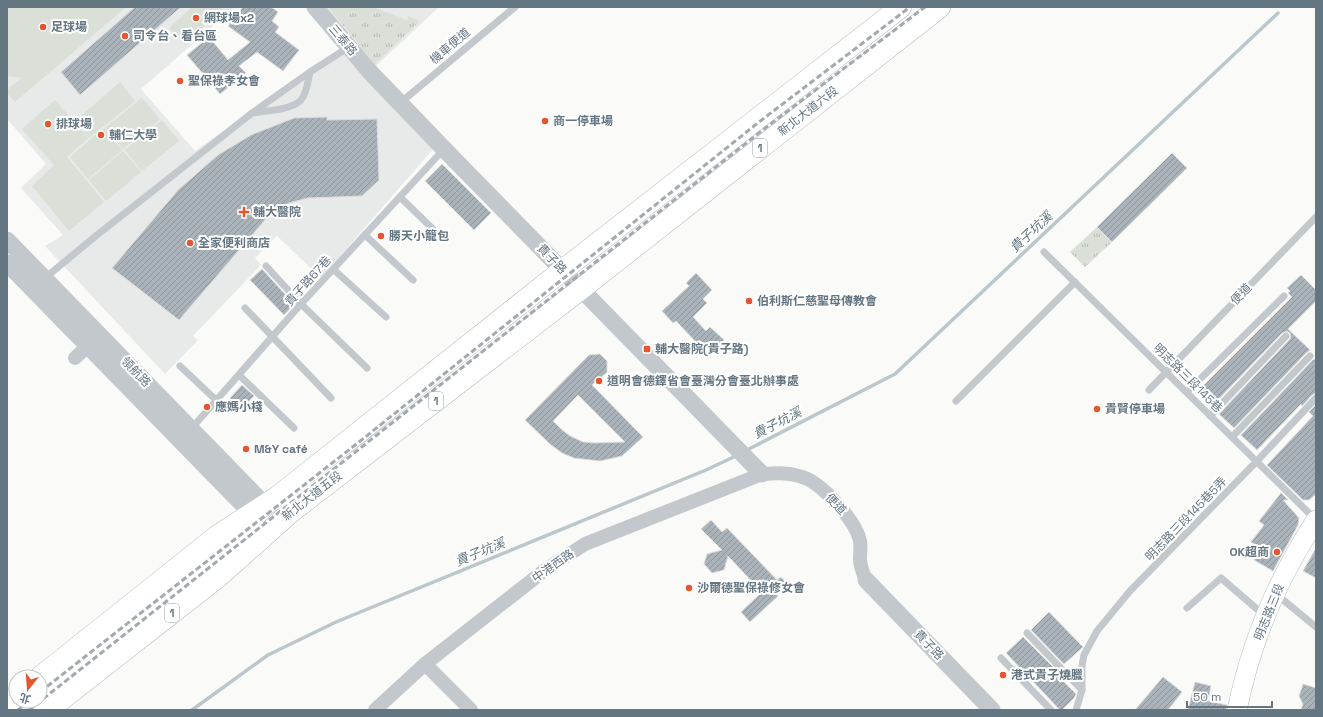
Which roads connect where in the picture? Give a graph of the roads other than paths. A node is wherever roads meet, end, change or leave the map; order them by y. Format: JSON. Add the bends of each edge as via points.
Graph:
{"nodes":[{"id":1,"x":315,"y":7,"type":"edge"},
{"id":2,"x":515,"y":7,"type":"edge"},
{"id":3,"x":901,"y":7,"type":"edge"},
{"id":4,"x":940,"y":7,"type":"edge"},
{"id":5,"x":349,"y":47,"type":"junction"},
{"id":6,"x":310,"y":72,"type":"junction"},
{"id":7,"x":371,"y":73,"type":"joint"},
{"id":8,"x":400,"y":103,"type":"junction"},
{"id":9,"x":252,"y":113,"type":"junction"},
{"id":10,"x":444,"y":149,"type":"junction"},
{"id":11,"x":400,"y":197,"type":"junction"},
{"id":12,"x":1316,"y":217,"type":"edge"},
{"id":13,"x":437,"y":233,"type":"dead end"},
{"id":14,"x":365,"y":235,"type":"junction"},
{"id":15,"x":7,"y":240,"type":"edge"},
{"id":16,"x":1044,"y":252,"type":"dead end"},
{"id":17,"x":7,"y":263,"type":"edge"},
{"id":18,"x":266,"y":266,"type":"dead end"},
{"id":19,"x":333,"y":269,"type":"junction"},
{"id":20,"x":563,"y":270,"type":"junction"},
{"id":21,"x":45,"y":278,"type":"junction"},
{"id":22,"x":413,"y":280,"type":"dead end"},
{"id":23,"x":1075,"y":282,"type":"junction"},
{"id":24,"x":581,"y":289,"type":"junction"},
{"id":25,"x":1284,"y":296,"type":"dead end"},
{"id":26,"x":301,"y":304,"type":"junction"},
{"id":27,"x":245,"y":308,"type":"dead end"},
{"id":28,"x":386,"y":317,"type":"dead end"},
{"id":29,"x":1286,"y":336,"type":"dead end"},
{"id":30,"x":273,"y":337,"type":"junction"},
{"id":31,"x":94,"y":341,"type":"junction"},
{"id":32,"x":1310,"y":356,"type":"dead end"},
{"id":33,"x":75,"y":358,"type":"dead end"},
{"id":34,"x":180,"y":366,"type":"dead end"},
{"id":35,"x":367,"y":368,"type":"dead end"},
{"id":36,"x":1166,"y":372,"type":"junction"},
{"id":37,"x":239,"y":375,"type":"junction"},
{"id":38,"x":1149,"y":390,"type":"dead end"},
{"id":39,"x":1187,"y":392,"type":"junction"},
{"id":40,"x":331,"y":398,"type":"dead end"},
{"id":41,"x":1316,"y":398,"type":"edge"},
{"id":42,"x":217,"y":401,"type":"junction"},
{"id":43,"x":956,"y":401,"type":"dead end"},
{"id":44,"x":1210,"y":416,"type":"junction"},
{"id":45,"x":294,"y":428,"type":"dead end"},
{"id":46,"x":191,"y":430,"type":"junction"},
{"id":47,"x":1232,"y":437,"type":"junction"},
{"id":48,"x":1257,"y":461,"type":"junction"},
{"id":49,"x":762,"y":474,"type":"junction"},
{"id":50,"x":272,"y":508,"type":"junction"},
{"id":51,"x":1316,"y":520,"type":"edge"},
{"id":52,"x":866,"y":580,"type":"joint"},
{"id":53,"x":1275,"y":593,"type":"junction"},
{"id":54,"x":1187,"y":608,"type":"dead end"},
{"id":55,"x":1265,"y":616,"type":"junction"},
{"id":56,"x":1316,"y":627,"type":"edge"},
{"id":57,"x":1027,"y":633,"type":"dead end"},
{"id":58,"x":1001,"y":658,"type":"dead end"},
{"id":59,"x":425,"y":664,"type":"junction"},
{"id":60,"x":1082,"y":690,"type":"junction"},
{"id":61,"x":48,"y":692,"type":"edge"},
{"id":62,"x":48,"y":693,"type":"edge"},
{"id":63,"x":375,"y":710,"type":"edge"},
{"id":64,"x":471,"y":710,"type":"edge"},
{"id":65,"x":992,"y":710,"type":"edge"},
{"id":66,"x":1051,"y":710,"type":"edge"},
{"id":67,"x":1076,"y":710,"type":"edge"},
{"id":68,"x":1238,"y":710,"type":"edge"}],
"edges":[{"from":1,"to":5,"type":"street","name":"三泰路"},
{"from":2,"to":8,"type":"lane","name":"機車便道"},
{"from":3,"to":20,"type":"main road","name":"新北大道六段","number":"1"},
{"from":4,"to":24,"type":"main road","name":"新北大道六段","number":"1"},
{"from":5,"to":6,"type":"lane"},
{"from":5,"to":7,"type":"street","name":"三泰路"},
{"from":6,"to":9,"type":"lane"},
{"from":6,"to":9,"type":"lane","via":[[301,100],[291,106]]},
{"from":7,"to":8,"type":"street","name":"貴子路"},
{"from":8,"to":10,"type":"street","name":"貴子路"},
{"from":9,"to":21,"type":"lane"},
{"from":10,"to":11,"type":"lane","name":"貴子路67巷"},
{"from":10,"to":20,"type":"street","name":"貴子路"},
{"from":11,"to":13,"type":"lane"},
{"from":11,"to":14,"type":"lane","name":"貴子路67巷"},
{"from":12,"to":36,"type":"lane","name":"便道"},
{"from":14,"to":19,"type":"lane","name":"貴子路67巷"},
{"from":14,"to":22,"type":"lane"},
{"from":15,"to":21,"type":"street","name":"領航路"},
{"from":16,"to":23,"type":"lane","name":"明志路三段145巷"},
{"from":17,"to":31,"type":"street","name":"領航路"},
{"from":18,"to":26,"type":"lane"},
{"from":19,"to":26,"type":"lane","name":"貴子路67巷"},
{"from":19,"to":28,"type":"lane"},
{"from":20,"to":24,"type":"street","name":"貴子路"},
{"from":20,"to":50,"type":"main road","name":"新北大道五段","number":"1"},
{"from":21,"to":31,"type":"street","name":"領航路"},
{"from":23,"to":36,"type":"lane","name":"明志路三段145巷"},
{"from":23,"to":43,"type":"lane"},
{"from":24,"to":49,"type":"street","name":"貴子路"},
{"from":24,"to":50,"type":"main road","name":"新北大道五段","number":"1"},
{"from":25,"to":39,"type":"lane"},
{"from":26,"to":30,"type":"lane","name":"貴子路67巷"},
{"from":26,"to":35,"type":"lane"},
{"from":27,"to":30,"type":"lane"},
{"from":29,"to":44,"type":"lane"},
{"from":30,"to":37,"type":"lane","name":"貴子路67巷"},
{"from":30,"to":40,"type":"lane"},
{"from":31,"to":33,"type":"street"},
{"from":31,"to":46,"type":"street","name":"領航路"},
{"from":31,"to":50,"type":"street","name":"領航路"},
{"from":32,"to":47,"type":"lane"},
{"from":34,"to":42,"type":"lane"},
{"from":36,"to":38,"type":"lane","name":"便道"},
{"from":36,"to":39,"type":"lane","name":"明志路三段145巷"},
{"from":37,"to":42,"type":"lane","name":"貴子路67巷"},
{"from":37,"to":45,"type":"lane"},
{"from":39,"to":44,"type":"lane","name":"明志路三段145巷"},
{"from":41,"to":48,"type":"lane","name":"明志路三段145巷5弄"},
{"from":42,"to":46,"type":"lane","name":"貴子路67巷"},
{"from":44,"to":47,"type":"lane","name":"明志路三段145巷"},
{"from":46,"to":50,"type":"street","name":"領航路"},
{"from":47,"to":48,"type":"lane","name":"明志路三段145巷"},
{"from":48,"to":51,"type":"lane","name":"明志路三段145巷"},
{"from":48,"to":60,"type":"lane","name":"明志路三段145巷5弄","via":[[1130,591],[1098,631],[1084,655]]},
{"from":49,"to":52,"type":"street","name":"便道","via":[[791,474],[818,485],[850,518],[857,530],[861,570]]},
{"from":49,"to":59,"type":"street","name":"中港西路","via":[[585,544],[545,570]]},
{"from":50,"to":61,"type":"main road","name":"新北大道五段","number":"1","via":[[217,536]]},
{"from":50,"to":62,"type":"main road","name":"新北大道五段","number":"1","via":[[218,577]]},
{"from":51,"to":53,"type":"main road","name":"明志路三段"},
{"from":52,"to":65,"type":"street","name":"貴子路"},
{"from":53,"to":55,"type":"main road","name":"明志路三段"},
{"from":53,"to":56,"type":"lane"},
{"from":54,"to":55,"type":"lane","via":[[1221,578]]},
{"from":55,"to":68,"type":"main road","name":"明志路三段"},
{"from":57,"to":60,"type":"lane"},
{"from":58,"to":66,"type":"lane"},
{"from":59,"to":63,"type":"street","name":"中港西路"},
{"from":59,"to":64,"type":"street"},
{"from":60,"to":67,"type":"lane","name":"明志路三段145巷5弄"}]}
